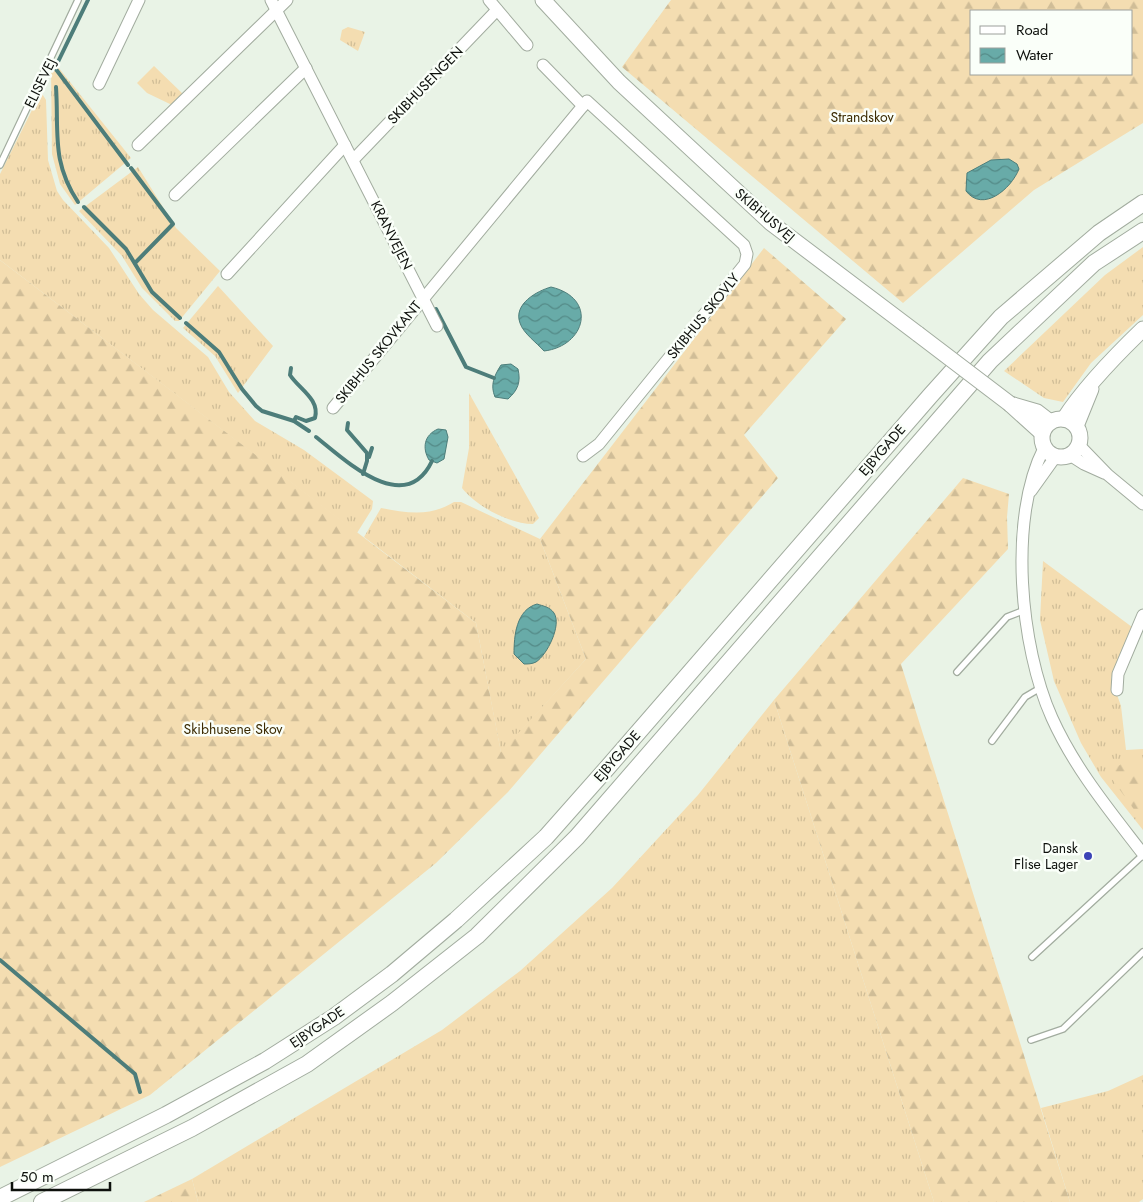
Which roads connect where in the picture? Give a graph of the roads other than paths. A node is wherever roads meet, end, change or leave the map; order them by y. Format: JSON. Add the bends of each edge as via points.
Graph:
{"nodes":[{"id":1,"x":78,"y":0,"type":"edge"},
{"id":2,"x":139,"y":0,"type":"edge"},
{"id":3,"x":287,"y":0,"type":"edge"},
{"id":4,"x":488,"y":0,"type":"edge"},
{"id":5,"x":543,"y":0,"type":"edge"},
{"id":6,"x":274,"y":5,"type":"edge"},
{"id":7,"x":497,"y":10,"type":"junction"},
{"id":8,"x":527,"y":45,"type":"dead end"},
{"id":9,"x":543,"y":65,"type":"dead end"},
{"id":10,"x":306,"y":68,"type":"junction"},
{"id":11,"x":99,"y":84,"type":"dead end"},
{"id":12,"x":583,"y":106,"type":"junction"},
{"id":13,"x":138,"y":144,"type":"dead end"},
{"id":14,"x":345,"y":145,"type":"junction"},
{"id":15,"x":353,"y":160,"type":"junction"},
{"id":16,"x":0,"y":165,"type":"edge"},
{"id":17,"x":175,"y":195,"type":"dead end"},
{"id":18,"x":1143,"y":203,"type":"edge"},
{"id":19,"x":1143,"y":230,"type":"edge"},
{"id":20,"x":227,"y":274,"type":"dead end"},
{"id":21,"x":423,"y":297,"type":"junction"},
{"id":22,"x":437,"y":326,"type":"dead end"},
{"id":23,"x":1143,"y":329,"type":"edge"},
{"id":24,"x":333,"y":408,"type":"dead end"},
{"id":25,"x":1060,"y":438,"type":"junction"},
{"id":26,"x":583,"y":456,"type":"dead end"},
{"id":27,"x":1143,"y":504,"type":"edge"},
{"id":28,"x":1025,"y":610,"type":"junction"},
{"id":29,"x":1143,"y":615,"type":"edge"},
{"id":30,"x":957,"y":672,"type":"dead end"},
{"id":31,"x":1042,"y":687,"type":"junction"},
{"id":32,"x":1117,"y":690,"type":"dead end"},
{"id":33,"x":992,"y":741,"type":"dead end"},
{"id":34,"x":1143,"y":854,"type":"edge"},
{"id":35,"x":1143,"y":952,"type":"edge"},
{"id":36,"x":1032,"y":956,"type":"dead end"},
{"id":37,"x":1031,"y":1040,"type":"dead end"},
{"id":38,"x":0,"y":1198,"type":"edge"},
{"id":39,"x":42,"y":1202,"type":"edge"}],
"edges":[{"from":1,"to":16,"type":"lane","name":"ELISEVEJ"},
{"from":2,"to":11,"type":"street"},
{"from":3,"to":6,"type":"street"},
{"from":4,"to":7,"type":"street"},
{"from":5,"to":25,"type":"street","name":"SKIBHUSVEJ","bridge":true,"via":[[619,82],[771,223],[1010,404],[1037,412]]},
{"from":6,"to":10,"type":"street","name":"KRANVEJEN"},
{"from":6,"to":13,"type":"street"},
{"from":7,"to":8,"type":"street"},
{"from":7,"to":15,"type":"street","name":"SKIBHUSENGEN"},
{"from":9,"to":12,"type":"street","name":"SKIBHUS SKOVLY"},
{"from":10,"to":14,"type":"street","name":"KRANVEJEN"},
{"from":10,"to":17,"type":"street"},
{"from":12,"to":21,"type":"street"},
{"from":12,"to":26,"type":"street","name":"SKIBHUS SKOVLY","via":[[587,101],[744,245],[747,254],[745,264],[599,444]]},
{"from":14,"to":15,"type":"street","name":"KRANVEJEN"},
{"from":14,"to":20,"type":"street"},
{"from":15,"to":21,"type":"street","name":"KRANVEJEN"},
{"from":18,"to":38,"type":"main road","name":"EJBYGADE","via":[[1099,233],[1000,317],[546,837],[456,920],[342,1011],[265,1061],[166,1115]]},
{"from":19,"to":39,"type":"main road","name":"EJBYGADE","via":[[1094,263],[990,361],[577,837],[476,936],[308,1064],[192,1128]]},
{"from":21,"to":22,"type":"street","name":"KRANVEJEN"},
{"from":21,"to":24,"type":"street","name":"SKIBHUS SKOVKANT"},
{"from":23,"to":25,"type":"street","via":[[1074,404]]},
{"from":25,"to":27,"type":"street","name":"SKIBHUSVEJ","via":[[1084,464],[1108,475]]},
{"from":25,"to":28,"type":"street","via":[[1047,472],[1029,492],[1022,547]]},
{"from":28,"to":30,"type":"lane","via":[[1007,618]]},
{"from":28,"to":31,"type":"street","via":[[1034,664]]},
{"from":29,"to":32,"type":"street","via":[[1118,674]]},
{"from":31,"to":33,"type":"lane","via":[[1025,698]]},
{"from":31,"to":34,"type":"street","via":[[1052,717],[1080,769]]},
{"from":34,"to":36,"type":"lane"},
{"from":35,"to":37,"type":"lane","via":[[1063,1029]]}]}
